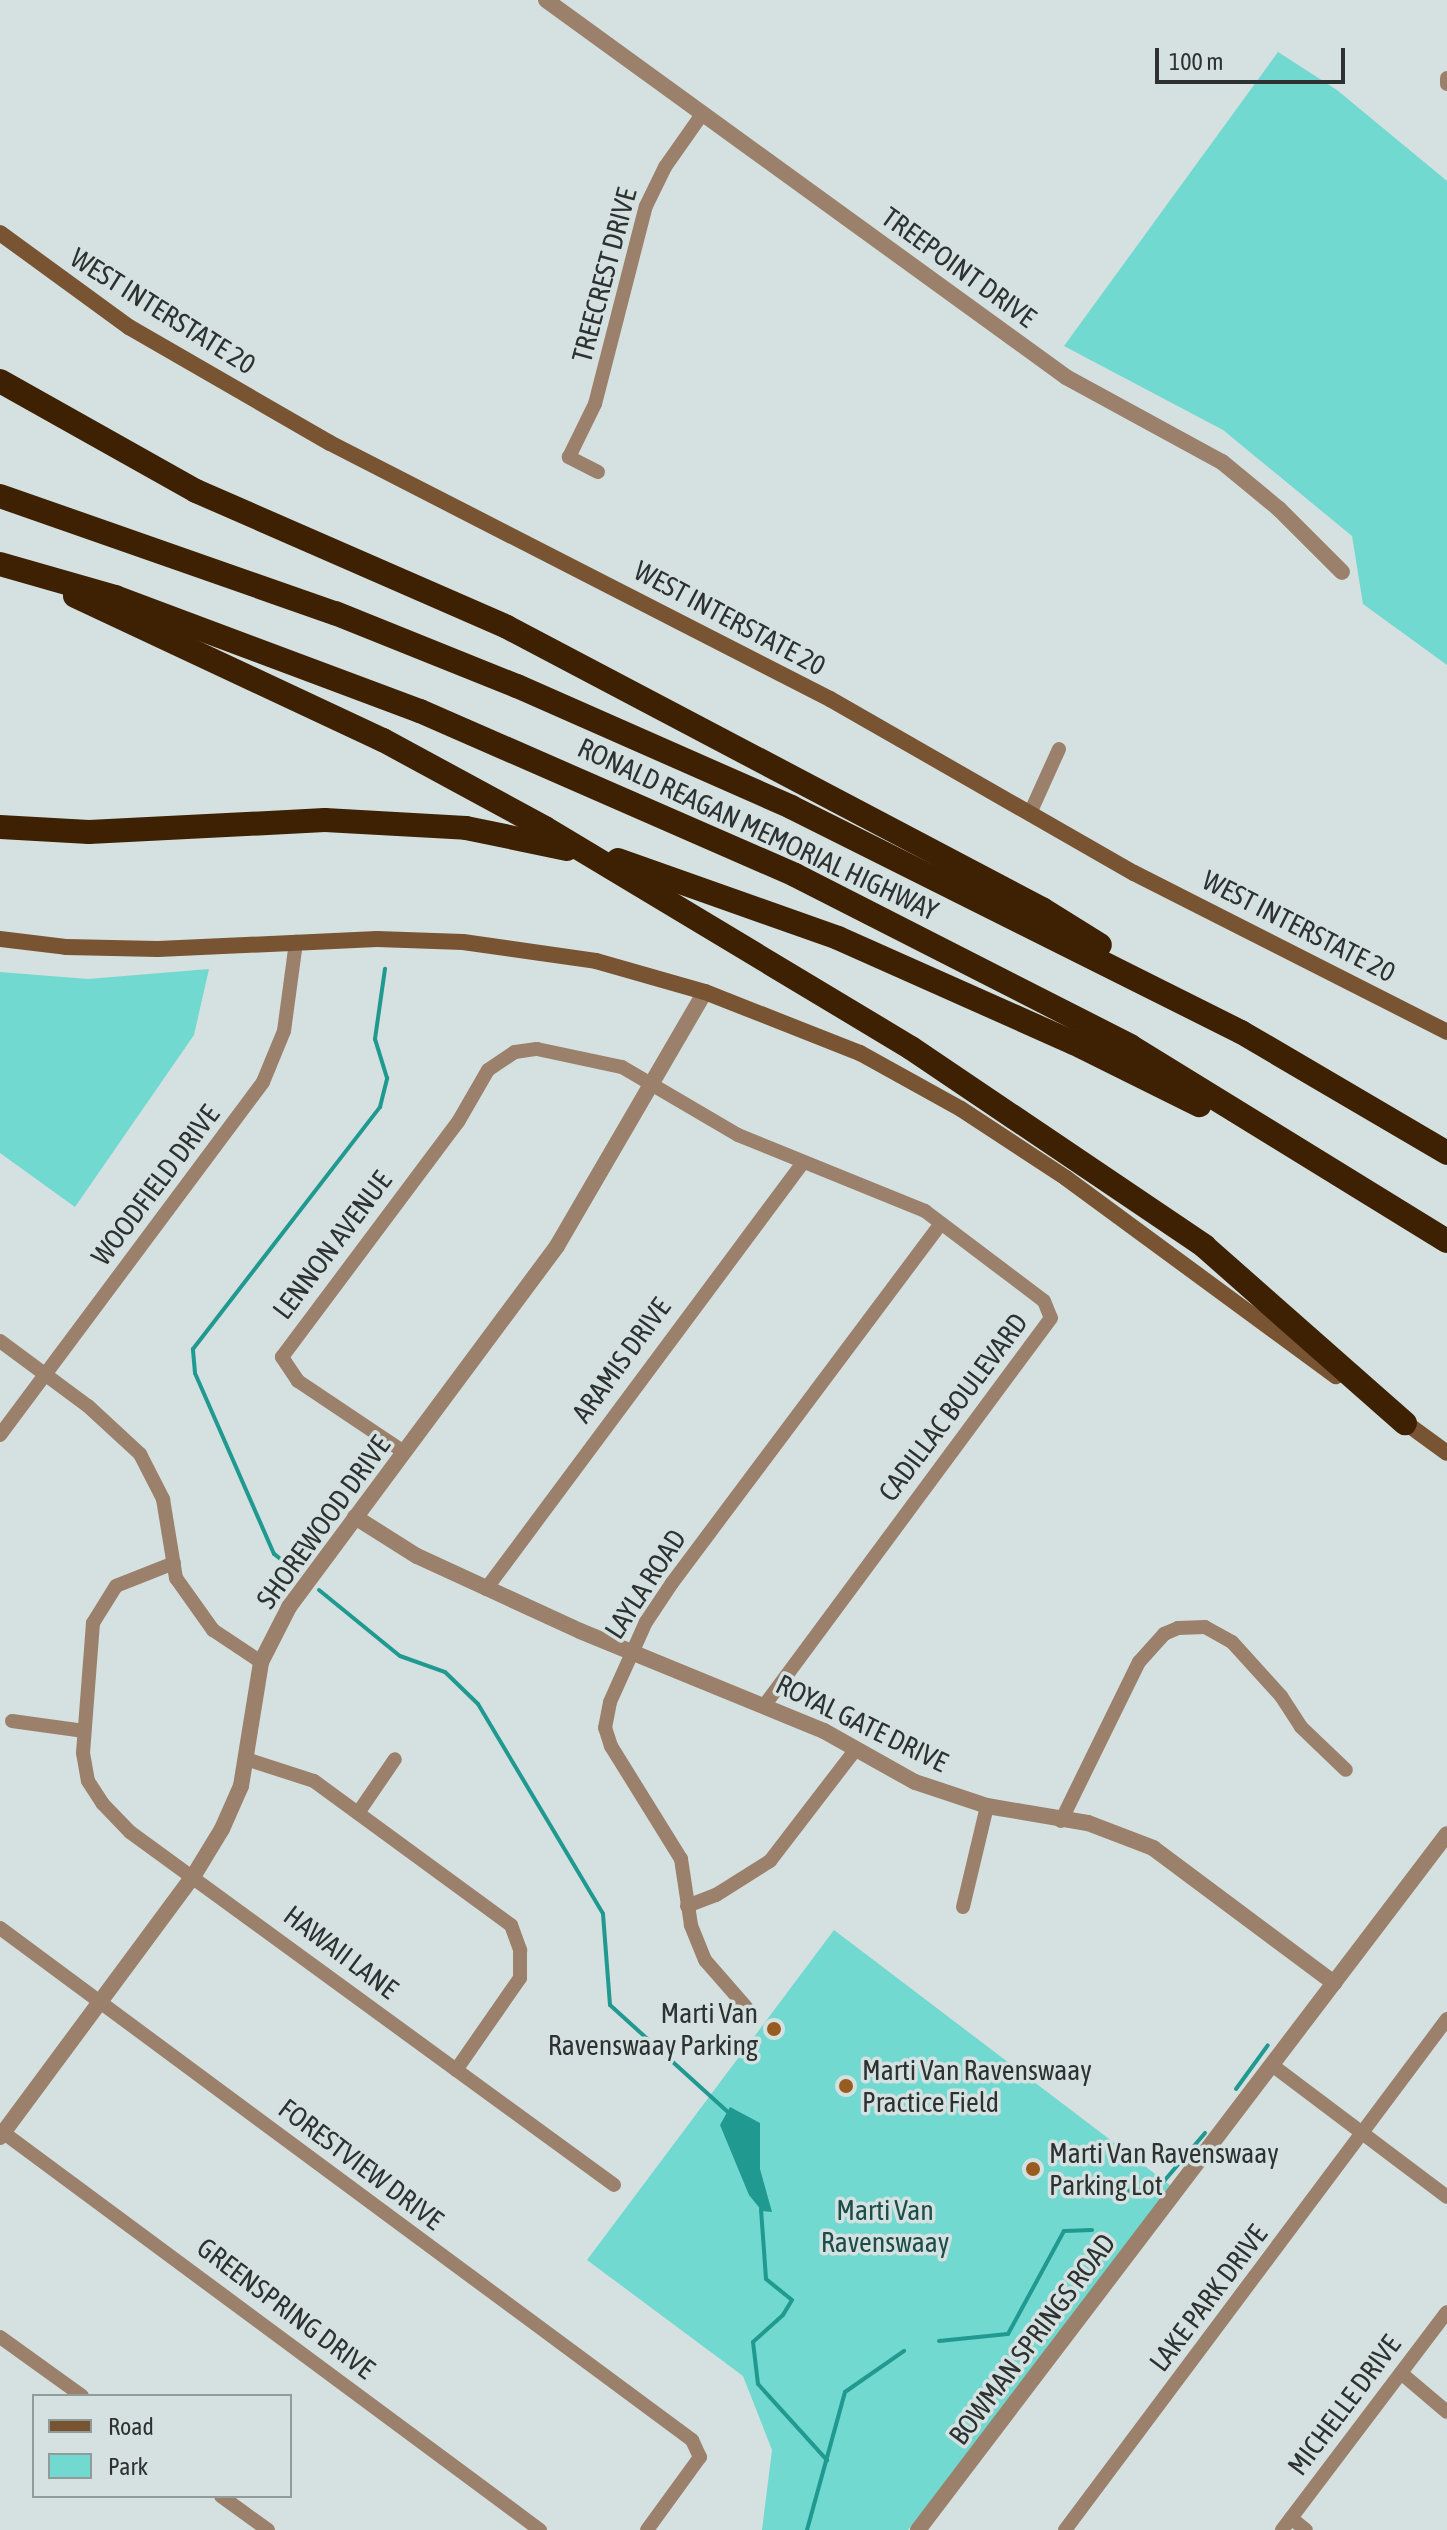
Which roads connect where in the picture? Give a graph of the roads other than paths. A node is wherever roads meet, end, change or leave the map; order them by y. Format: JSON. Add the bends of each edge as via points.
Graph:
{"nodes":[{"id":1,"x":546,"y":0,"type":"edge"},
{"id":2,"x":703,"y":113,"type":"junction"},
{"id":3,"x":0,"y":233,"type":"edge"},
{"id":4,"x":0,"y":381,"type":"edge"},
{"id":5,"x":598,"y":472,"type":"dead end"},
{"id":6,"x":0,"y":496,"type":"edge"},
{"id":7,"x":0,"y":564,"type":"edge"},
{"id":8,"x":1342,"y":572,"type":"dead end"},
{"id":9,"x":57,"y":584,"type":"junction"},
{"id":10,"x":1059,"y":749,"type":"dead end"},
{"id":11,"x":1031,"y":811,"type":"junction"},
{"id":12,"x":12,"y":828,"type":"edge"},
{"id":13,"x":0,"y":838,"type":"edge"},
{"id":14,"x":0,"y":939,"type":"edge"},
{"id":15,"x":296,"y":942,"type":"junction"},
{"id":16,"x":705,"y":992,"type":"junction"},
{"id":17,"x":1241,"y":1032,"type":"junction"},
{"id":18,"x":1447,"y":1032,"type":"edge"},
{"id":19,"x":525,"y":1050,"type":"joint"},
{"id":20,"x":655,"y":1083,"type":"junction"},
{"id":21,"x":1447,"y":1153,"type":"edge"},
{"id":22,"x":802,"y":1164,"type":"junction"},
{"id":23,"x":1330,"y":1170,"type":"junction"},
{"id":24,"x":941,"y":1223,"type":"junction"},
{"id":25,"x":1447,"y":1241,"type":"edge"},
{"id":26,"x":0,"y":1341,"type":"edge"},
{"id":27,"x":45,"y":1374,"type":"junction"},
{"id":28,"x":1405,"y":1423,"type":"junction"},
{"id":29,"x":0,"y":1435,"type":"edge"},
{"id":30,"x":404,"y":1452,"type":"junction"},
{"id":31,"x":1447,"y":1453,"type":"edge"},
{"id":32,"x":355,"y":1517,"type":"junction"},
{"id":33,"x":174,"y":1563,"type":"junction"},
{"id":34,"x":486,"y":1589,"type":"junction"},
{"id":35,"x":632,"y":1650,"type":"junction"},
{"id":36,"x":261,"y":1662,"type":"junction"},
{"id":37,"x":765,"y":1704,"type":"junction"},
{"id":38,"x":12,"y":1721,"type":"dead end"},
{"id":39,"x":84,"y":1731,"type":"junction"},
{"id":40,"x":856,"y":1749,"type":"junction"},
{"id":41,"x":246,"y":1759,"type":"junction"},
{"id":42,"x":395,"y":1759,"type":"dead end"},
{"id":43,"x":1346,"y":1770,"type":"dead end"},
{"id":44,"x":987,"y":1806,"type":"junction"},
{"id":45,"x":358,"y":1813,"type":"junction"},
{"id":46,"x":1061,"y":1821,"type":"junction"},
{"id":47,"x":1447,"y":1834,"type":"edge"},
{"id":48,"x":194,"y":1875,"type":"junction"},
{"id":49,"x":687,"y":1906,"type":"junction"},
{"id":50,"x":963,"y":1907,"type":"dead end"},
{"id":51,"x":0,"y":1928,"type":"edge"},
{"id":52,"x":1334,"y":1983,"type":"junction"},
{"id":53,"x":100,"y":2002,"type":"junction"},
{"id":54,"x":746,"y":2007,"type":"dead end"},
{"id":55,"x":1447,"y":2019,"type":"edge"},
{"id":56,"x":1272,"y":2065,"type":"junction"},
{"id":57,"x":456,"y":2070,"type":"junction"},
{"id":58,"x":1,"y":2133,"type":"edge"},
{"id":59,"x":1363,"y":2134,"type":"junction"},
{"id":60,"x":614,"y":2185,"type":"dead end"},
{"id":61,"x":1447,"y":2197,"type":"edge"},
{"id":62,"x":1447,"y":2312,"type":"edge"},
{"id":63,"x":0,"y":2337,"type":"edge"},
{"id":64,"x":1401,"y":2373,"type":"junction"},
{"id":65,"x":79,"y":2394,"type":"edge"},
{"id":66,"x":1447,"y":2412,"type":"edge"},
{"id":67,"x":224,"y":2498,"type":"edge"},
{"id":68,"x":1286,"y":2524,"type":"edge"},
{"id":69,"x":268,"y":2530,"type":"edge"},
{"id":70,"x":540,"y":2530,"type":"edge"},
{"id":71,"x":647,"y":2530,"type":"edge"},
{"id":72,"x":918,"y":2530,"type":"edge"},
{"id":73,"x":1065,"y":2530,"type":"edge"},
{"id":74,"x":1306,"y":2530,"type":"edge"}],
"edges":[{"from":1,"to":2,"type":"street","name":"TREEPOINT DRIVE"},
{"from":2,"to":5,"type":"street","name":"TREECREST DRIVE","via":[[665,167],[646,206],[595,404],[569,457]]},
{"from":2,"to":8,"type":"street","name":"TREEPOINT DRIVE","via":[[1066,377],[1222,462]]},
{"from":3,"to":11,"type":"main road","name":"WEST INTERSTATE 20","via":[[129,327],[200,370],[830,699]]},
{"from":4,"to":17,"type":"highway","via":[[196,491],[507,627],[633,691],[1042,909]]},
{"from":6,"to":17,"type":"highway","name":"RONALD REAGAN MEMORIAL HIGHWAY","via":[[335,613],[546,698],[819,820]]},
{"from":7,"to":9,"type":"highway","name":"RONALD REAGAN MEMORIAL HIGHWAY"},
{"from":9,"to":23,"type":"highway","name":"RONALD REAGAN MEMORIAL HIGHWAY","via":[[115,597],[420,711],[795,875],[1130,1046]]},
{"from":9,"to":28,"type":"highway","via":[[90,607],[383,740],[545,828],[911,1048],[1204,1246]]},
{"from":10,"to":11,"type":"street"},
{"from":11,"to":18,"type":"main road","name":"WEST INTERSTATE 20","via":[[1134,873]]},
{"from":12,"to":13,"type":"highway"},
{"from":12,"to":23,"type":"highway","via":[[89,832],[325,820],[466,828],[618,859],[838,938],[1074,1043]]},
{"from":14,"to":15,"type":"main road","via":[[158,949]]},
{"from":15,"to":16,"type":"main road","via":[[377,939],[532,950],[596,961]]},
{"from":15,"to":27,"type":"street","name":"WOODFIELD DRIVE","via":[[284,1031],[263,1082]]},
{"from":16,"to":20,"type":"street","name":"SHOREWOOD DRIVE"},
{"from":16,"to":28,"type":"main road","via":[[860,1053],[961,1109],[1066,1178],[1199,1280]]},
{"from":17,"to":21,"type":"highway","name":"RONALD REAGAN MEMORIAL HIGHWAY"},
{"from":19,"to":20,"type":"street","name":"CADILLAC BOULEVARD","via":[[622,1067]]},
{"from":19,"to":30,"type":"street","name":"LENNON AVENUE","via":[[488,1070],[458,1122],[282,1357],[298,1381]]},
{"from":20,"to":22,"type":"street","name":"CADILLAC BOULEVARD","via":[[738,1135]]},
{"from":20,"to":30,"type":"street","name":"SHOREWOOD DRIVE","via":[[557,1246]]},
{"from":22,"to":24,"type":"street","name":"CADILLAC BOULEVARD","via":[[901,1197]]},
{"from":22,"to":34,"type":"street","name":"ARAMIS DRIVE"},
{"from":23,"to":25,"type":"highway","name":"RONALD REAGAN MEMORIAL HIGHWAY"},
{"from":24,"to":35,"type":"street","name":"LAYLA ROAD","via":[[672,1583]]},
{"from":24,"to":37,"type":"street","name":"CADILLAC BOULEVARD","via":[[1044,1301],[1051,1318]]},
{"from":26,"to":27,"type":"street"},
{"from":27,"to":29,"type":"street","name":"WOODFIELD DRIVE"},
{"from":27,"to":33,"type":"street","via":[[140,1454],[163,1499]]},
{"from":28,"to":31,"type":"main road"},
{"from":30,"to":32,"type":"street","name":"SHOREWOOD DRIVE"},
{"from":32,"to":34,"type":"street","name":"ROYAL GATE DRIVE","via":[[417,1556]]},
{"from":32,"to":36,"type":"street","name":"SHOREWOOD DRIVE","via":[[289,1607]]},
{"from":33,"to":36,"type":"street","via":[[193,1606],[213,1630]]},
{"from":33,"to":39,"type":"street","name":"HAWAII LANE","via":[[124,1581],[105,1598],[91,1635]]},
{"from":34,"to":35,"type":"street","name":"ROYAL GATE DRIVE"},
{"from":35,"to":37,"type":"street","name":"ROYAL GATE DRIVE"},
{"from":35,"to":49,"type":"street","name":"LAYLA ROAD","via":[[605,1728],[614,1752],[681,1859]]},
{"from":36,"to":41,"type":"street","name":"SHOREWOOD DRIVE"},
{"from":37,"to":40,"type":"street","name":"ROYAL GATE DRIVE"},
{"from":38,"to":39,"type":"street"},
{"from":39,"to":48,"type":"street","name":"HAWAII LANE","via":[[88,1781],[103,1804],[130,1832]]},
{"from":40,"to":44,"type":"street","name":"ROYAL GATE DRIVE","via":[[915,1782]]},
{"from":40,"to":49,"type":"street","via":[[770,1861],[716,1895]]},
{"from":41,"to":45,"type":"street","via":[[314,1781]]},
{"from":41,"to":48,"type":"street","name":"SHOREWOOD DRIVE","via":[[241,1786],[222,1829]]},
{"from":42,"to":45,"type":"street"},
{"from":43,"to":46,"type":"street","via":[[1301,1727],[1281,1696],[1232,1642],[1205,1627],[1178,1628],[1164,1634],[1139,1662]]},
{"from":44,"to":46,"type":"street","name":"ROYAL GATE DRIVE"},
{"from":44,"to":50,"type":"street"},
{"from":45,"to":57,"type":"street","via":[[511,1925],[520,1950],[520,1978]]},
{"from":46,"to":52,"type":"street","name":"ROYAL GATE DRIVE","via":[[1088,1823],[1153,1848]]},
{"from":47,"to":52,"type":"street","name":"BOWMAN SPRINGS ROAD"},
{"from":48,"to":53,"type":"street","name":"SHOREWOOD DRIVE"},
{"from":48,"to":57,"type":"street","name":"HAWAII LANE"},
{"from":49,"to":54,"type":"street","name":"LAYLA ROAD","via":[[705,1960]]},
{"from":51,"to":53,"type":"street","name":"FORESTVIEW DRIVE"},
{"from":52,"to":56,"type":"street","name":"BOWMAN SPRINGS ROAD"},
{"from":53,"to":58,"type":"street","name":"SHOREWOOD DRIVE"},
{"from":53,"to":71,"type":"street","name":"FORESTVIEW DRIVE","via":[[692,2440],[700,2457]]},
{"from":55,"to":59,"type":"street","name":"LAKE PARK DRIVE"},
{"from":56,"to":59,"type":"street"},
{"from":56,"to":72,"type":"street","name":"BOWMAN SPRINGS ROAD"},
{"from":57,"to":60,"type":"street","name":"HAWAII LANE"},
{"from":58,"to":70,"type":"street","name":"GREENSPRING DRIVE"},
{"from":59,"to":61,"type":"street"},
{"from":59,"to":73,"type":"street","name":"LAKE PARK DRIVE"},
{"from":62,"to":64,"type":"street","name":"MICHELLE DRIVE"},
{"from":63,"to":65,"type":"street"},
{"from":64,"to":66,"type":"street"},
{"from":64,"to":68,"type":"street","name":"MICHELLE DRIVE"},
{"from":67,"to":69,"type":"street"},
{"from":68,"to":74,"type":"street"}]}
